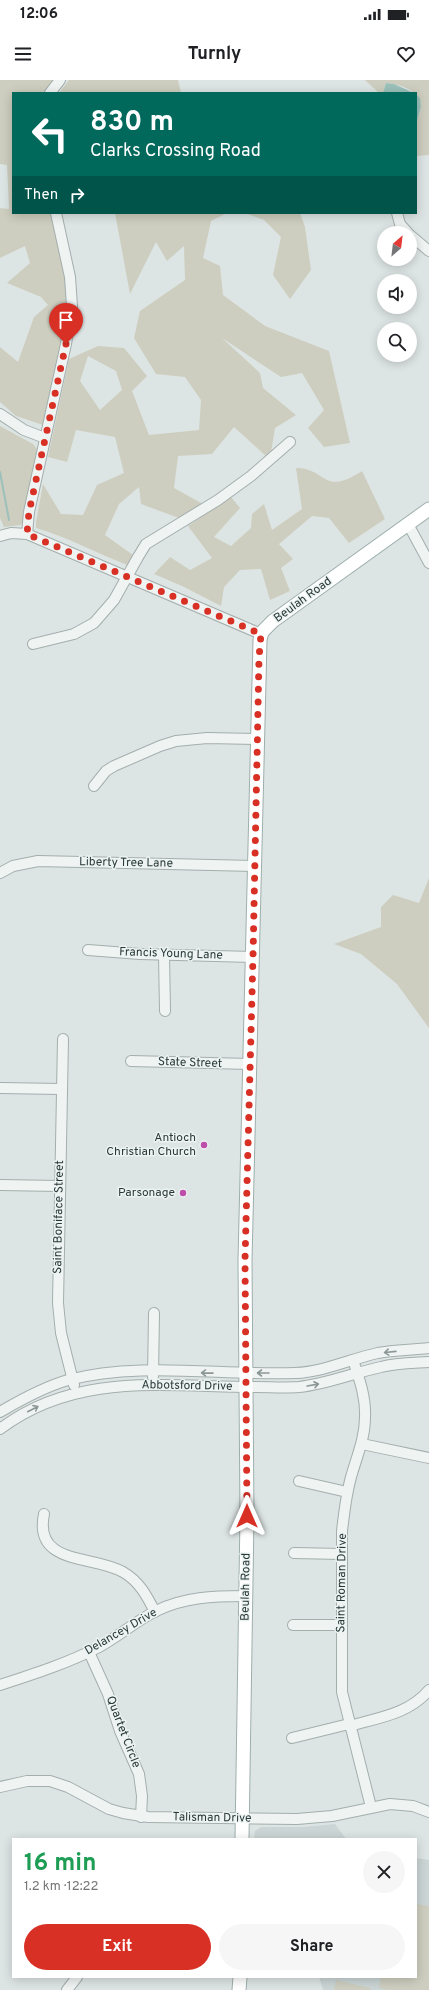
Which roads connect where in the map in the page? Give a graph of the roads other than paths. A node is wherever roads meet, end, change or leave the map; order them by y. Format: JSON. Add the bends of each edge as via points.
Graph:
{"nodes":[{"id":1,"x":60,"y":80,"type":"edge"},
{"id":2,"x":51,"y":92,"type":"edge"},
{"id":3,"x":56,"y":214,"type":"edge"},
{"id":4,"x":397,"y":214,"type":"edge"},
{"id":5,"x":402,"y":226,"type":"edge"},
{"id":6,"x":417,"y":241,"type":"edge"},
{"id":7,"x":429,"y":251,"type":"edge"},
{"id":8,"x":0,"y":414,"type":"edge"},
{"id":9,"x":45,"y":438,"type":"junction"},
{"id":10,"x":290,"y":442,"type":"dead end"},
{"id":11,"x":429,"y":509,"type":"edge"},
{"id":12,"x":408,"y":524,"type":"junction"},
{"id":13,"x":27,"y":534,"type":"junction"},
{"id":14,"x":0,"y":536,"type":"edge"},
{"id":15,"x":429,"y":563,"type":"edge"},
{"id":16,"x":127,"y":577,"type":"junction"},
{"id":17,"x":261,"y":634,"type":"junction"},
{"id":18,"x":33,"y":644,"type":"dead end"},
{"id":19,"x":258,"y":739,"type":"junction"},
{"id":20,"x":94,"y":786,"type":"dead end"},
{"id":21,"x":255,"y":866,"type":"junction"},
{"id":22,"x":0,"y":873,"type":"edge"},
{"id":23,"x":88,"y":950,"type":"dead end"},
{"id":24,"x":164,"y":955,"type":"junction"},
{"id":25,"x":253,"y":957,"type":"junction"},
{"id":26,"x":165,"y":1012,"type":"dead end"},
{"id":27,"x":63,"y":1039,"type":"dead end"},
{"id":28,"x":131,"y":1061,"type":"dead end"},
{"id":29,"x":250,"y":1064,"type":"junction"},
{"id":30,"x":0,"y":1088,"type":"edge"},
{"id":31,"x":62,"y":1089,"type":"junction"},
{"id":32,"x":0,"y":1185,"type":"edge"},
{"id":33,"x":60,"y":1186,"type":"junction"},
{"id":34,"x":154,"y":1314,"type":"dead end"},
{"id":35,"x":429,"y":1348,"type":"edge"},
{"id":36,"x":353,"y":1360,"type":"junction"},
{"id":37,"x":429,"y":1362,"type":"edge"},
{"id":38,"x":153,"y":1372,"type":"junction"},
{"id":39,"x":246,"y":1373,"type":"junction"},
{"id":40,"x":357,"y":1373,"type":"junction"},
{"id":41,"x":73,"y":1380,"type":"junction"},
{"id":42,"x":153,"y":1386,"type":"junction"},
{"id":43,"x":246,"y":1387,"type":"junction"},
{"id":44,"x":76,"y":1393,"type":"junction"},
{"id":45,"x":0,"y":1412,"type":"edge"},
{"id":46,"x":0,"y":1429,"type":"edge"},
{"id":47,"x":362,"y":1444,"type":"junction"},
{"id":48,"x":429,"y":1458,"type":"edge"},
{"id":49,"x":299,"y":1481,"type":"dead end"},
{"id":50,"x":347,"y":1492,"type":"junction"},
{"id":51,"x":44,"y":1514,"type":"dead end"},
{"id":52,"x":294,"y":1553,"type":"dead end"},
{"id":53,"x":342,"y":1554,"type":"junction"},
{"id":54,"x":245,"y":1596,"type":"junction"},
{"id":55,"x":155,"y":1612,"type":"junction"},
{"id":56,"x":293,"y":1625,"type":"dead end"},
{"id":57,"x":341,"y":1625,"type":"junction"},
{"id":58,"x":89,"y":1652,"type":"junction"},
{"id":59,"x":0,"y":1685,"type":"edge"},
{"id":60,"x":429,"y":1690,"type":"edge"},
{"id":61,"x":349,"y":1725,"type":"junction"},
{"id":62,"x":292,"y":1738,"type":"dead end"},
{"id":63,"x":0,"y":1787,"type":"edge"},
{"id":64,"x":371,"y":1807,"type":"junction"},
{"id":65,"x":429,"y":1812,"type":"edge"},
{"id":66,"x":141,"y":1816,"type":"junction"},
{"id":67,"x":242,"y":1819,"type":"junction"},
{"id":68,"x":242,"y":1838,"type":"edge"},
{"id":69,"x":76,"y":1978,"type":"edge"},
{"id":70,"x":240,"y":1978,"type":"edge"},
{"id":71,"x":67,"y":1990,"type":"edge"},
{"id":72,"x":239,"y":1990,"type":"edge"}],
"edges":[{"from":1,"to":2,"type":"street"},
{"from":3,"to":9,"type":"street","via":[[70,277],[72,306]]},
{"from":4,"to":5,"type":"street"},
{"from":6,"to":7,"type":"street"},
{"from":8,"to":9,"type":"street","via":[[24,430]]},
{"from":9,"to":13,"type":"street","via":[[29,512]]},
{"from":10,"to":16,"type":"street","via":[[251,476],[218,500],[146,544]]},
{"from":11,"to":12,"type":"main road","name":"Beulah Road"},
{"from":12,"to":15,"type":"street"},
{"from":12,"to":17,"type":"main road","name":"Beulah Road","via":[[277,618]]},
{"from":13,"to":14,"type":"street","via":[[11,533]]},
{"from":13,"to":16,"type":"street"},
{"from":16,"to":17,"type":"street"},
{"from":16,"to":18,"type":"street","via":[[114,600],[94,623],[74,634]]},
{"from":17,"to":19,"type":"main road","name":"Beulah Road"},
{"from":19,"to":20,"type":"street","via":[[207,738],[172,742],[114,766],[106,771]]},
{"from":19,"to":21,"type":"main road","name":"Beulah Road"},
{"from":21,"to":22,"type":"street","name":"Liberty Tree Lane","via":[[38,861],[13,866]]},
{"from":21,"to":25,"type":"main road","name":"Beulah Road"},
{"from":23,"to":24,"type":"street","name":"Francis Young Lane"},
{"from":24,"to":25,"type":"street","name":"Francis Young Lane"},
{"from":24,"to":26,"type":"street"},
{"from":25,"to":29,"type":"main road","name":"Beulah Road"},
{"from":27,"to":31,"type":"street","name":"Saint Boniface Street"},
{"from":28,"to":29,"type":"street","name":"State Street"},
{"from":29,"to":39,"type":"main road","name":"Beulah Road","via":[[245,1260]]},
{"from":30,"to":31,"type":"street"},
{"from":31,"to":33,"type":"street","name":"Saint Boniface Street"},
{"from":32,"to":33,"type":"street"},
{"from":33,"to":41,"type":"street","name":"Saint Boniface Street","via":[[58,1315]]},
{"from":34,"to":38,"type":"street"},
{"from":35,"to":36,"type":"street","name":"Abbotsford Drive","one_way":true,"via":[[384,1352]]},
{"from":36,"to":39,"type":"street","name":"Abbotsford Drive","one_way":true,"via":[[308,1372]]},
{"from":36,"to":40,"type":"street","name":"Saint Roman Drive"},
{"from":37,"to":40,"type":"street","name":"Abbotsford Drive","via":[[386,1366]]},
{"from":39,"to":38,"type":"street","name":"Abbotsford Drive","one_way":true},
{"from":38,"to":41,"type":"street","name":"Abbotsford Drive","via":[[111,1372]]},
{"from":38,"to":42,"type":"street"},
{"from":39,"to":43,"type":"main road","name":"Beulah Road"},
{"from":43,"to":40,"type":"street","name":"Abbotsford Drive","one_way":true,"via":[[310,1386]]},
{"from":40,"to":47,"type":"street","name":"Saint Roman Drive","via":[[365,1415]]},
{"from":41,"to":44,"type":"street","name":"Saint Boniface Street"},
{"from":41,"to":45,"type":"street","name":"Abbotsford Drive","via":[[36,1392]]},
{"from":42,"to":43,"type":"street","name":"Abbotsford Drive"},
{"from":42,"to":44,"type":"street","name":"Abbotsford Drive","via":[[113,1386]]},
{"from":43,"to":54,"type":"main road","name":"Beulah Road"},
{"from":46,"to":44,"type":"street","name":"Abbotsford Drive","one_way":true,"via":[[41,1405]]},
{"from":47,"to":48,"type":"street"},
{"from":47,"to":50,"type":"street","name":"Saint Roman Drive"},
{"from":49,"to":50,"type":"street"},
{"from":50,"to":53,"type":"street","name":"Saint Roman Drive"},
{"from":51,"to":55,"type":"street","via":[[44,1536],[54,1549],[71,1558],[102,1564],[123,1572],[139,1585]]},
{"from":52,"to":53,"type":"street"},
{"from":53,"to":57,"type":"street","name":"Saint Roman Drive"},
{"from":54,"to":55,"type":"street","name":"Delancey Drive","via":[[195,1598]]},
{"from":54,"to":67,"type":"main road","name":"Beulah Road"},
{"from":55,"to":58,"type":"street","name":"Delancey Drive"},
{"from":56,"to":57,"type":"street"},
{"from":57,"to":61,"type":"street","name":"Saint Roman Drive","via":[[342,1692]]},
{"from":58,"to":59,"type":"street","name":"Delancey Drive"},
{"from":58,"to":66,"type":"street","name":"Quartet Circle","via":[[139,1774]]},
{"from":60,"to":61,"type":"street","via":[[402,1711]]},
{"from":61,"to":62,"type":"street"},
{"from":61,"to":64,"type":"street","name":"Saint Roman Drive"},
{"from":63,"to":66,"type":"street","name":"Talisman Drive","via":[[27,1781],[50,1782],[68,1787],[109,1809]]},
{"from":64,"to":65,"type":"street","name":"Talisman Drive","via":[[402,1804]]},
{"from":64,"to":67,"type":"street","name":"Talisman Drive","via":[[321,1818]]},
{"from":66,"to":67,"type":"street","name":"Talisman Drive"},
{"from":67,"to":68,"type":"main road","name":"Beulah Road"},
{"from":69,"to":71,"type":"street"},
{"from":70,"to":72,"type":"main road"}]}
